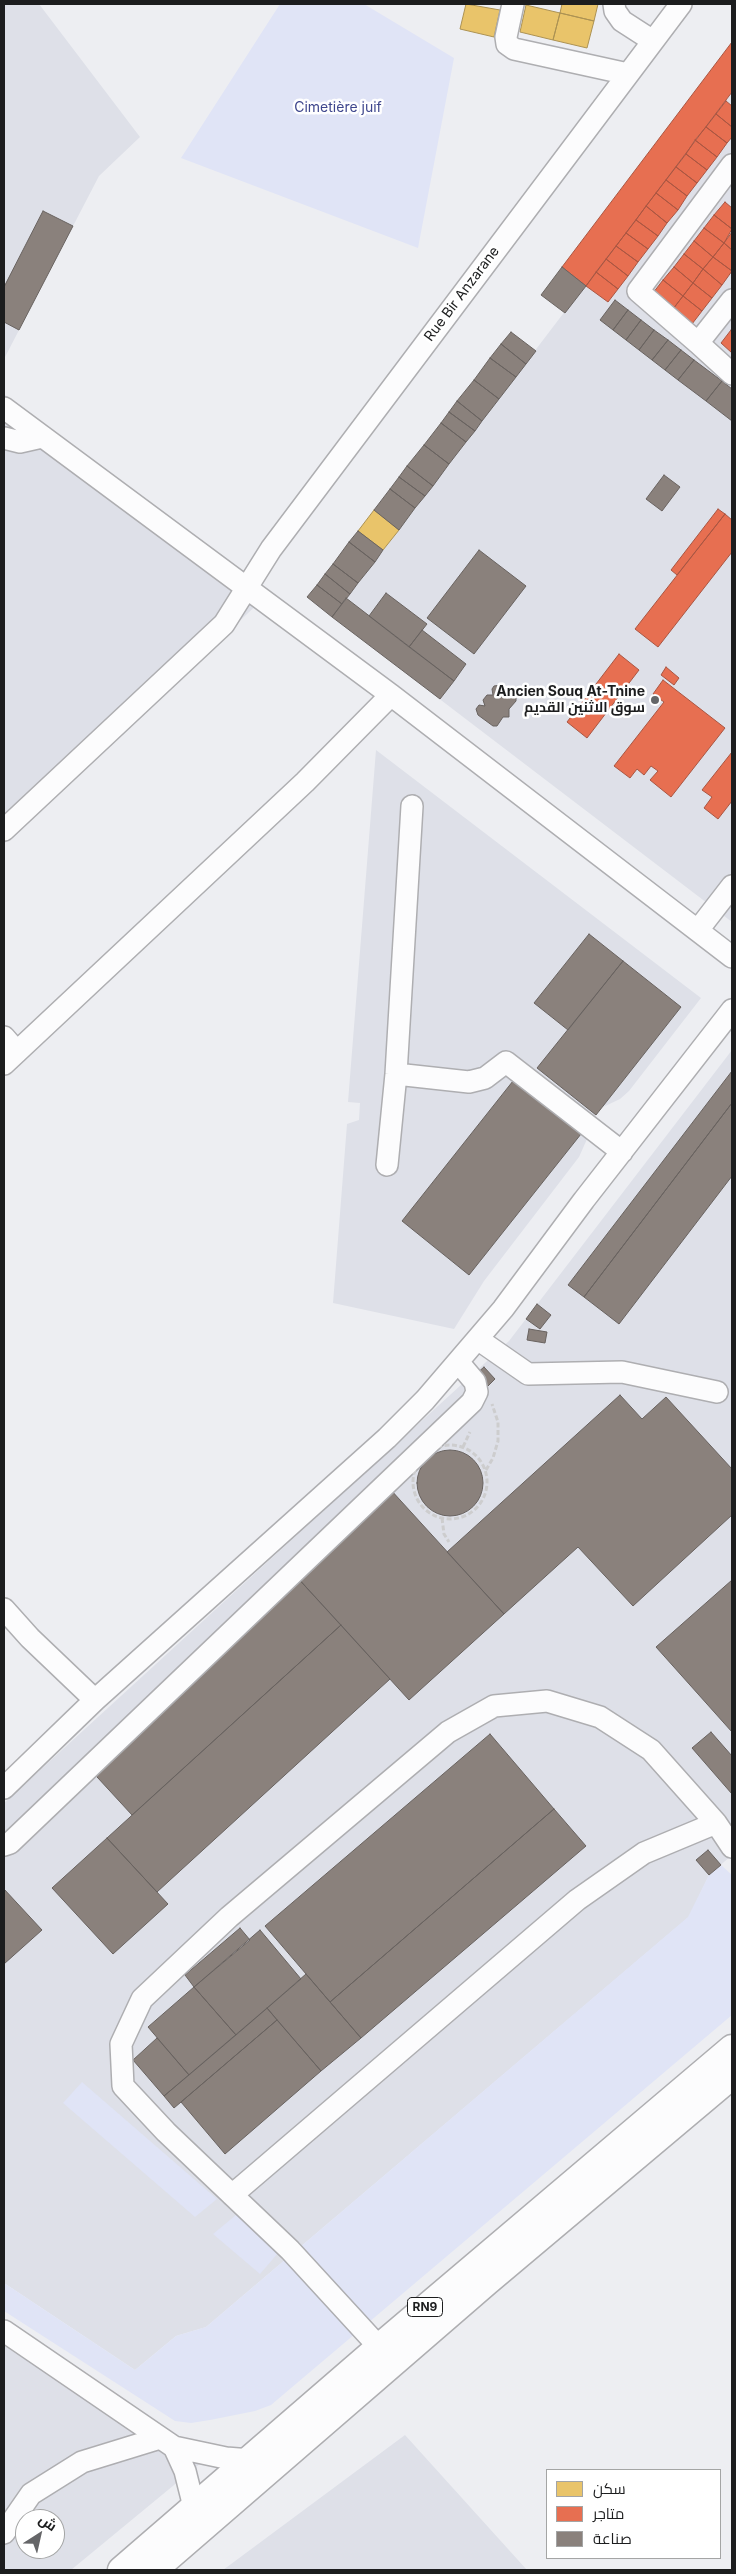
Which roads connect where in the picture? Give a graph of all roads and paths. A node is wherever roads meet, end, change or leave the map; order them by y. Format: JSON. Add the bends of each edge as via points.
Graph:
{"nodes":[{"id":1,"x":513,"y":4,"type":"edge"},
{"id":2,"x":614,"y":4,"type":"edge"},
{"id":3,"x":681,"y":4,"type":"edge"},
{"id":4,"x":653,"y":41,"type":"junction"},
{"id":5,"x":628,"y":74,"type":"junction"},
{"id":6,"x":732,"y":166,"type":"edge"},
{"id":7,"x":732,"y":300,"type":"edge"},
{"id":8,"x":698,"y":343,"type":"junction"},
{"id":9,"x":732,"y":374,"type":"edge"},
{"id":10,"x":4,"y":408,"type":"edge"},
{"id":11,"x":42,"y":437,"type":"junction"},
{"id":12,"x":4,"y":438,"type":"edge"},
{"id":13,"x":247,"y":588,"type":"junction"},
{"id":14,"x":391,"y":695,"type":"junction"},
{"id":15,"x":412,"y":806,"type":"dead end"},
{"id":16,"x":4,"y":830,"type":"edge"},
{"id":17,"x":732,"y":886,"type":"edge"},
{"id":18,"x":698,"y":930,"type":"junction"},
{"id":19,"x":732,"y":957,"type":"edge"},
{"id":20,"x":732,"y":1010,"type":"edge"},
{"id":21,"x":8,"y":1051,"type":"edge"},
{"id":22,"x":396,"y":1074,"type":"junction"},
{"id":23,"x":622,"y":1152,"type":"junction"},
{"id":24,"x":387,"y":1164,"type":"dead end"},
{"id":25,"x":478,"y":1340,"type":"junction"},
{"id":26,"x":458,"y":1363,"type":"junction"},
{"id":27,"x":477,"y":1387,"type":"junction"},
{"id":28,"x":717,"y":1392,"type":"dead end"},
{"id":29,"x":486,"y":1470,"type":"junction"},
{"id":30,"x":442,"y":1518,"type":"junction"},
{"id":31,"x":449,"y":1542,"type":"dead end"},
{"id":32,"x":4,"y":1608,"type":"edge"},
{"id":33,"x":95,"y":1700,"type":"junction"},
{"id":34,"x":4,"y":1788,"type":"edge"},
{"id":35,"x":716,"y":1823,"type":"junction"},
{"id":36,"x":4,"y":1845,"type":"edge"},
{"id":37,"x":732,"y":1847,"type":"edge"},
{"id":38,"x":732,"y":2048,"type":"edge"},
{"id":39,"x":732,"y":2076,"type":"edge"},
{"id":40,"x":232,"y":2195,"type":"junction"},
{"id":41,"x":4,"y":2331,"type":"edge"},
{"id":42,"x":379,"y":2347,"type":"junction"},
{"id":43,"x":167,"y":2442,"type":"junction"},
{"id":44,"x":251,"y":2460,"type":"junction"},
{"id":45,"x":194,"y":2507,"type":"junction"},
{"id":46,"x":4,"y":2533,"type":"edge"},
{"id":47,"x":121,"y":2570,"type":"edge"},
{"id":48,"x":154,"y":2570,"type":"edge"}],
"edges":[{"from":1,"to":5,"type":"street","via":[[506,38],[507,44],[514,49]]},
{"from":2,"to":4,"type":"street","via":[[622,21]]},
{"from":3,"to":4,"type":"street","name":"Rue Bir Anzarane"},
{"from":4,"to":5,"type":"street","name":"Rue Bir Anzarane"},
{"from":5,"to":13,"type":"street","name":"Rue Bir Anzarane","via":[[271,549]]},
{"from":6,"to":8,"type":"street","via":[[638,292]]},
{"from":7,"to":8,"type":"street"},
{"from":8,"to":9,"type":"street"},
{"from":10,"to":11,"type":"street"},
{"from":11,"to":12,"type":"street","via":[[20,442]]},
{"from":11,"to":13,"type":"street"},
{"from":13,"to":14,"type":"street"},
{"from":13,"to":16,"type":"street","name":"Rue Bir Anzarane","via":[[224,624]]},
{"from":14,"to":18,"type":"street"},
{"from":14,"to":21,"type":"street","via":[[305,782]]},
{"from":15,"to":22,"type":"street"},
{"from":17,"to":18,"type":"street"},
{"from":18,"to":19,"type":"street"},
{"from":20,"to":23,"type":"street"},
{"from":22,"to":23,"type":"street","via":[[469,1082],[485,1078],[506,1062]]},
{"from":22,"to":24,"type":"street"},
{"from":23,"to":25,"type":"street"},
{"from":25,"to":26,"type":"street"},
{"from":25,"to":28,"type":"street","via":[[528,1374],[622,1372]]},
{"from":26,"to":27,"type":"street"},
{"from":26,"to":33,"type":"street","via":[[387,1438]]},
{"from":27,"to":29,"type":"path","via":[[490,1400],[498,1422],[498,1441]]},
{"from":27,"to":36,"type":"street","via":[[472,1402],[10,1843]]},
{"from":29,"to":30,"type":"path","via":[[486,1490],[478,1507],[455,1519]]},
{"from":29,"to":30,"type":"path","via":[[473,1452],[452,1444],[436,1448],[422,1457],[416,1466],[413,1488],[423,1508]]},
{"from":30,"to":31,"type":"path","via":[[444,1534]]},
{"from":32,"to":33,"type":"street","via":[[30,1638]]},
{"from":33,"to":34,"type":"street"},
{"from":35,"to":37,"type":"street"},
{"from":35,"to":40,"type":"street","via":[[644,1853],[577,1900]]},
{"from":35,"to":40,"type":"street","via":[[651,1750],[600,1717],[547,1701],[494,1706],[448,1732],[229,1917],[142,1999],[121,2044],[124,2086],[166,2132]]},
{"from":38,"to":42,"type":"main road","number":"RN9"},
{"from":39,"to":48,"type":"main road","number":"RN9","via":[[487,2282]]},
{"from":40,"to":42,"type":"street","via":[[290,2250]]},
{"from":41,"to":43,"type":"street"},
{"from":42,"to":44,"type":"main road","number":"RN9"},
{"from":43,"to":44,"type":"street","via":[[226,2458]]},
{"from":43,"to":45,"type":"street","via":[[185,2471]]},
{"from":43,"to":46,"type":"street","via":[[82,2462],[31,2494]]},
{"from":44,"to":45,"type":"main road","number":"RN9"},
{"from":45,"to":47,"type":"main road","number":"RN9"}]}
